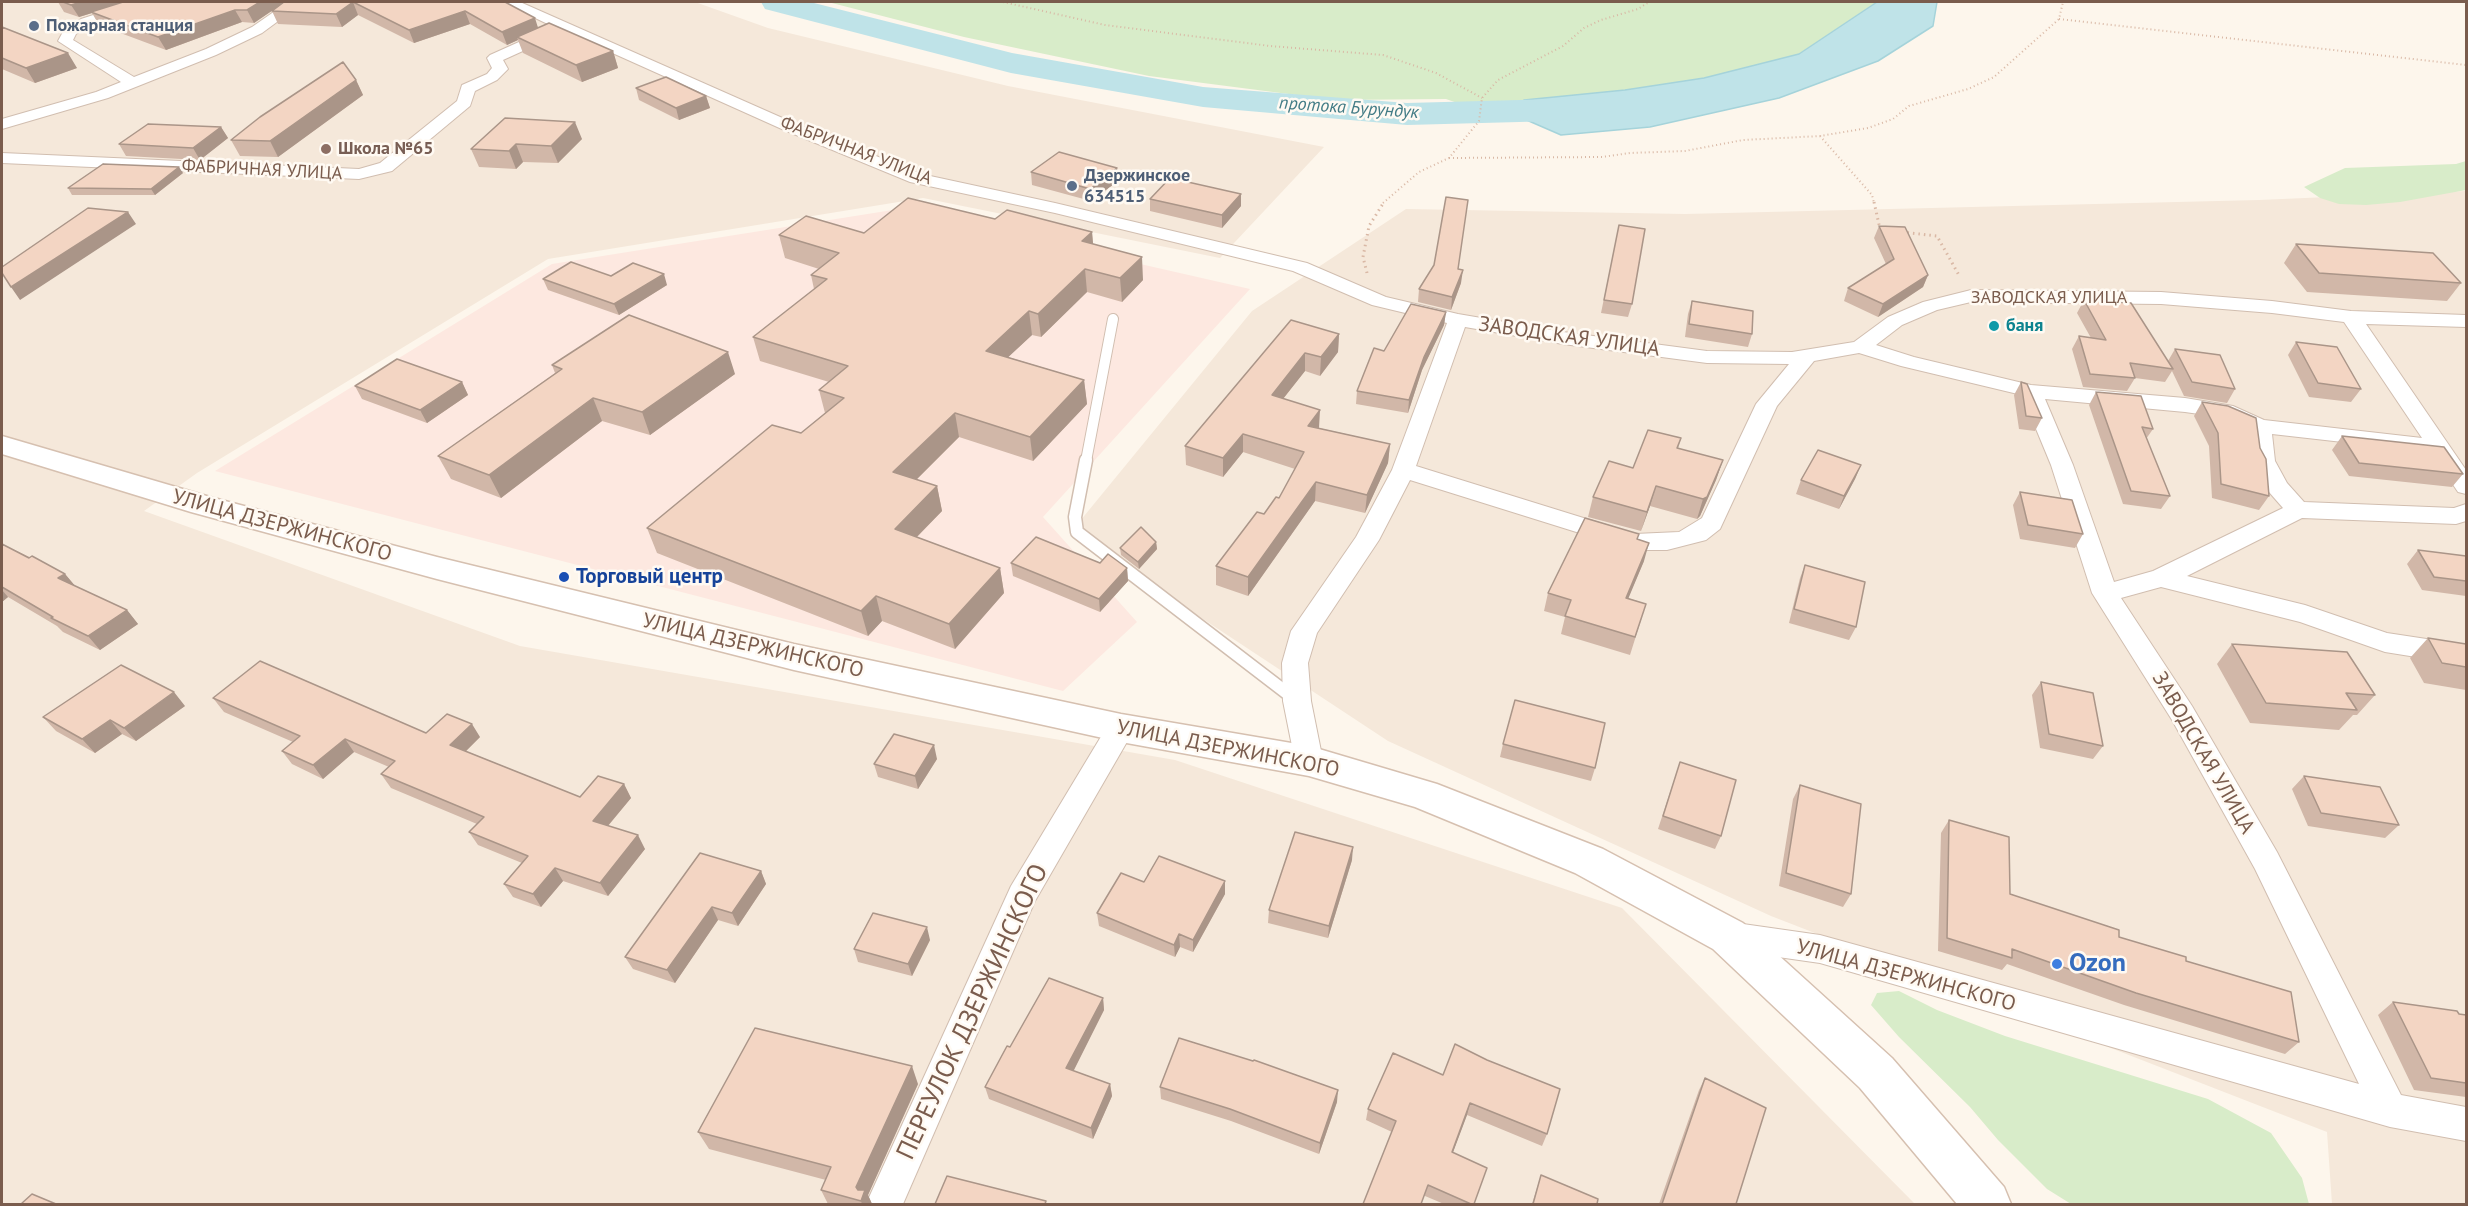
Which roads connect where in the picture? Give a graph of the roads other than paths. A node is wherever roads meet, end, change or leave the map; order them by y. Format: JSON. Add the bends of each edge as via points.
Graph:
{"nodes":[{"id":1,"x":146,"y":2,"type":"edge"},
{"id":2,"x":297,"y":2,"type":"edge"},
{"id":3,"x":509,"y":2,"type":"edge"},
{"id":4,"x":567,"y":26,"type":"junction"},
{"id":5,"x":133,"y":82,"type":"junction"},
{"id":6,"x":2,"y":124,"type":"edge"},
{"id":7,"x":2,"y":158,"type":"edge"},
{"id":8,"x":1300,"y":267,"type":"joint"},
{"id":9,"x":2351,"y":317,"type":"junction"},
{"id":10,"x":1113,"y":319,"type":"dead end"},
{"id":11,"x":1458,"y":320,"type":"junction"},
{"id":12,"x":2466,"y":321,"type":"edge"},
{"id":13,"x":1860,"y":347,"type":"junction"},
{"id":14,"x":1807,"y":356,"type":"junction"},
{"id":15,"x":2031,"y":391,"type":"junction"},
{"id":16,"x":2260,"y":426,"type":"junction"},
{"id":17,"x":2,"y":445,"type":"edge"},
{"id":18,"x":2442,"y":447,"type":"junction"},
{"id":19,"x":1402,"y":471,"type":"junction"},
{"id":20,"x":2466,"y":487,"type":"edge"},
{"id":21,"x":2298,"y":510,"type":"junction"},
{"id":22,"x":2466,"y":512,"type":"edge"},
{"id":23,"x":2161,"y":578,"type":"junction"},
{"id":24,"x":2105,"y":594,"type":"junction"},
{"id":25,"x":2466,"y":656,"type":"edge"},
{"id":26,"x":1297,"y":700,"type":"junction"},
{"id":27,"x":1121,"y":728,"type":"junction"},
{"id":28,"x":1309,"y":761,"type":"junction"},
{"id":29,"x":1728,"y":936,"type":"junction"},
{"id":30,"x":2390,"y":1110,"type":"junction"},
{"id":31,"x":2466,"y":1124,"type":"edge"},
{"id":32,"x":884,"y":1204,"type":"edge"},
{"id":33,"x":1987,"y":1204,"type":"edge"}],
"edges":[{"from":1,"to":5,"type":"street","via":[[86,22],[70,31],[65,41]]},
{"from":2,"to":5,"type":"street","via":[[257,30]]},
{"from":3,"to":4,"type":"street","name":"ФАБРИЧНАЯ УЛИЦА"},
{"from":4,"to":7,"type":"street","name":"ФАБРИЧНАЯ УЛИЦА","via":[[495,58],[500,69],[468,88],[464,103],[386,167],[359,174]]},
{"from":4,"to":8,"type":"street","name":"ФАБРИЧНАЯ УЛИЦА","via":[[790,127],[916,178]]},
{"from":5,"to":6,"type":"street"},
{"from":8,"to":11,"type":"street","name":"ЗАВОДСКАЯ УЛИЦА","via":[[1379,301]]},
{"from":9,"to":12,"type":"street","name":"ЗАВОДСКАЯ УЛИЦА"},
{"from":9,"to":13,"type":"street","name":"ЗАВОДСКАЯ УЛИЦА","via":[[2161,298],[1971,296],[1930,306],[1895,321]]},
{"from":9,"to":18,"type":"street"},
{"from":10,"to":26,"type":"lane","via":[[1075,517],[1077,532]]},
{"from":11,"to":14,"type":"street","name":"ЗАВОДСКАЯ УЛИЦА","via":[[1707,357]]},
{"from":11,"to":19,"type":"street","name":"ЗАВОДСКАЯ УЛИЦА"},
{"from":13,"to":14,"type":"street","name":"ЗАВОДСКАЯ УЛИЦА"},
{"from":13,"to":15,"type":"street","name":"ЗАВОДСКАЯ УЛИЦА"},
{"from":14,"to":19,"type":"street","via":[[1767,404],[1712,523],[1683,539],[1634,542]]},
{"from":15,"to":16,"type":"street","name":"ЗАВОДСКАЯ УЛИЦА","via":[[2225,411]]},
{"from":15,"to":24,"type":"street","name":"ЗАВОДСКАЯ УЛИЦА","via":[[2062,465]]},
{"from":16,"to":18,"type":"street","name":"ЗАВОДСКАЯ УЛИЦА"},
{"from":16,"to":21,"type":"street","via":[[2265,462],[2277,487]]},
{"from":17,"to":27,"type":"street","name":"УЛИЦА ДЗЕРЖИНСКОГО","via":[[202,505],[470,576],[794,657]]},
{"from":18,"to":20,"type":"street"},
{"from":19,"to":26,"type":"street","name":"ЗАВОДСКАЯ УЛИЦА","via":[[1367,540],[1304,631],[1295,663]]},
{"from":21,"to":22,"type":"street","via":[[2456,516]]},
{"from":21,"to":23,"type":"street"},
{"from":23,"to":24,"type":"street"},
{"from":23,"to":25,"type":"street","via":[[2305,614],[2385,642]]},
{"from":24,"to":30,"type":"street","name":"ЗАВОДСКАЯ УЛИЦА","via":[[2182,713],[2266,861]]},
{"from":26,"to":28,"type":"street","name":"ЗАВОДСКАЯ УЛИЦА"},
{"from":27,"to":28,"type":"street","name":"УЛИЦА ДЗЕРЖИНСКОГО"},
{"from":27,"to":32,"type":"street","name":"ПЕРЕУЛОК ДЗЕРЖИНСКОГО","via":[[1022,895]]},
{"from":28,"to":29,"type":"street","name":"УЛИЦА ДЗЕРЖИНСКОГО","via":[[1425,795],[1589,861]]},
{"from":29,"to":30,"type":"street","name":"УЛИЦА ДЗЕРЖИНСКОГО","via":[[1820,949]]},
{"from":29,"to":33,"type":"street","via":[[1876,1073]]},
{"from":30,"to":31,"type":"street","name":"УЛИЦА ДЗЕРЖИНСКОГО"}]}
